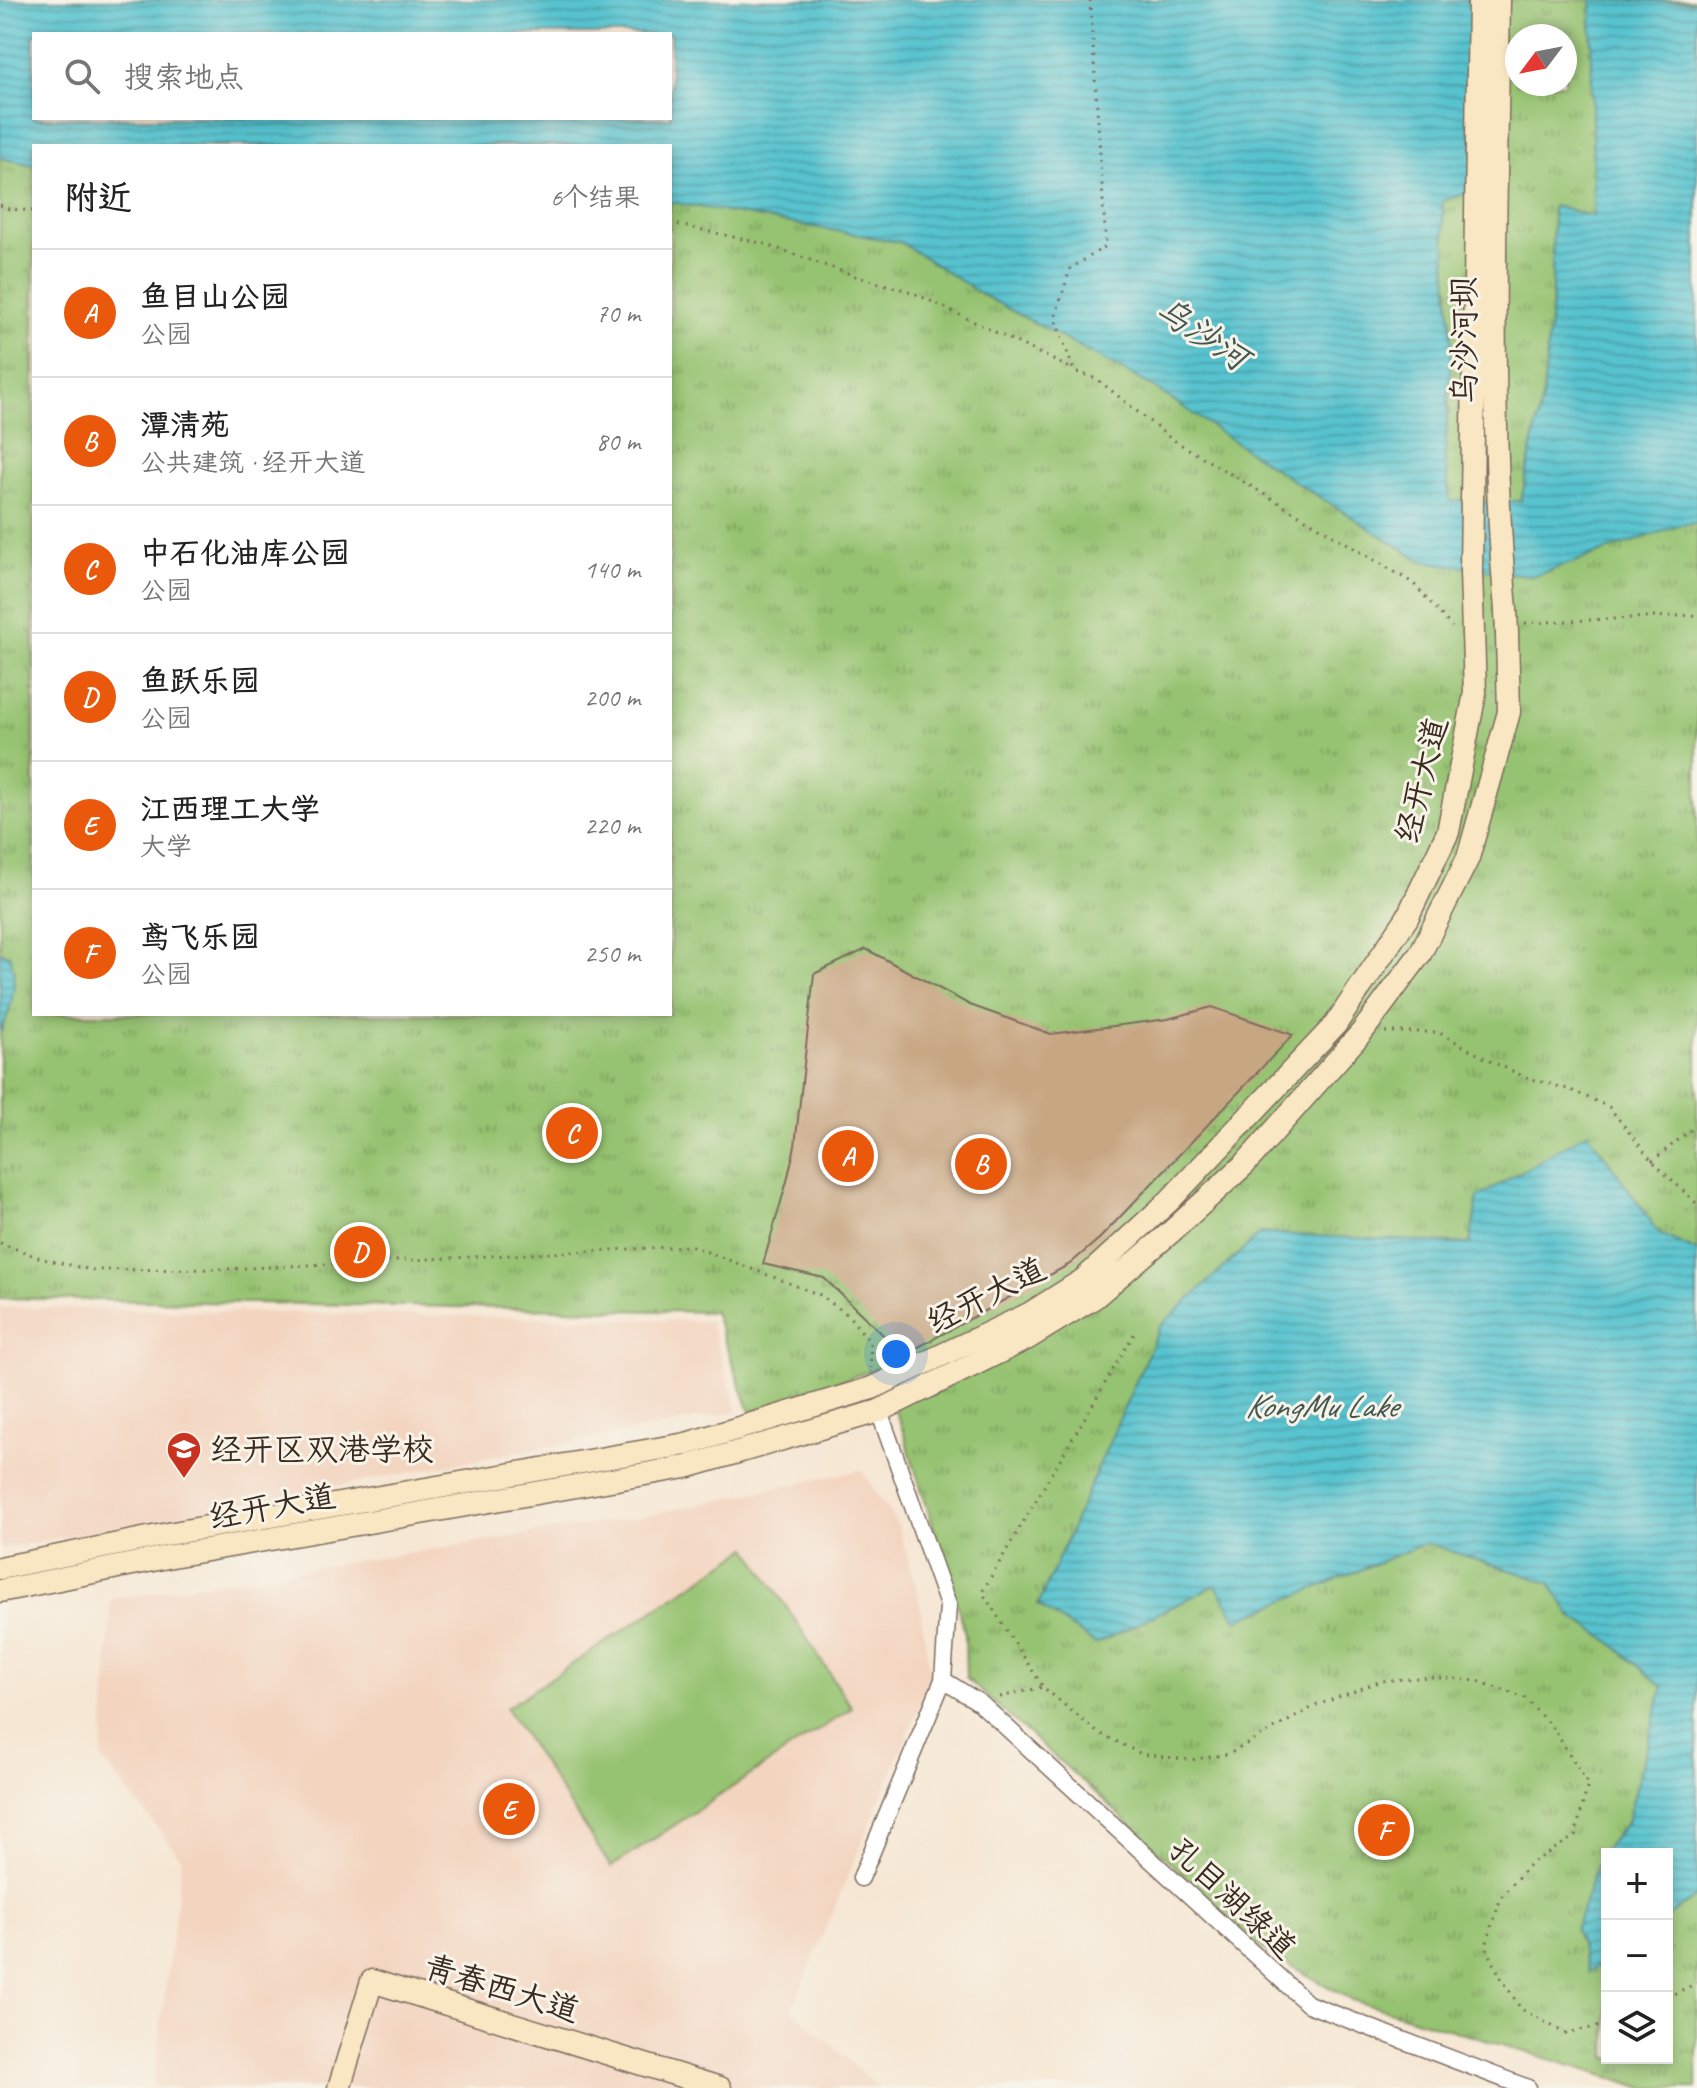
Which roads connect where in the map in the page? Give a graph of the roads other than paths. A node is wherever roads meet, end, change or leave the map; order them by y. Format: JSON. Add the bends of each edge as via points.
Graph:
{"nodes":[{"id":1,"x":1479,"y":0,"type":"edge"},
{"id":2,"x":1499,"y":0,"type":"edge"},
{"id":3,"x":1471,"y":572,"type":"joint"},
{"id":4,"x":1510,"y":679,"type":"joint"},
{"id":5,"x":879,"y":1411,"type":"junction"},
{"id":6,"x":0,"y":1568,"type":"edge"},
{"id":7,"x":0,"y":1591,"type":"edge"},
{"id":8,"x":943,"y":1680,"type":"junction"},
{"id":9,"x":861,"y":1878,"type":"dead end"},
{"id":10,"x":339,"y":2088,"type":"edge"},
{"id":11,"x":720,"y":2088,"type":"edge"},
{"id":12,"x":1528,"y":2088,"type":"edge"}],
"edges":[{"from":1,"to":3,"type":"main road","name":"乌沙河坝"},
{"from":2,"to":4,"type":"main road","name":"乌沙河坝","via":[[1494,313]]},
{"from":3,"to":6,"type":"main road","name":"经开大道","via":[[1475,693],[1448,832],[1407,918],[1335,1025],[1169,1201],[1083,1280],[1029,1314],[872,1388],[686,1444]]},
{"from":4,"to":5,"type":"main road","name":"经开大道","via":[[1509,712],[1468,858],[1420,954],[1362,1032],[1245,1164],[1095,1297],[1028,1338]]},
{"from":5,"to":7,"type":"main road","name":"经开大道","via":[[686,1467]]},
{"from":5,"to":8,"type":"street","via":[[948,1605]]},
{"from":8,"to":9,"type":"street"},
{"from":8,"to":12,"type":"street","name":"孔目湖绿道","via":[[980,1703],[1308,2004]]},
{"from":10,"to":11,"type":"main road","name":"青春西大道","via":[[372,1981]]}]}
